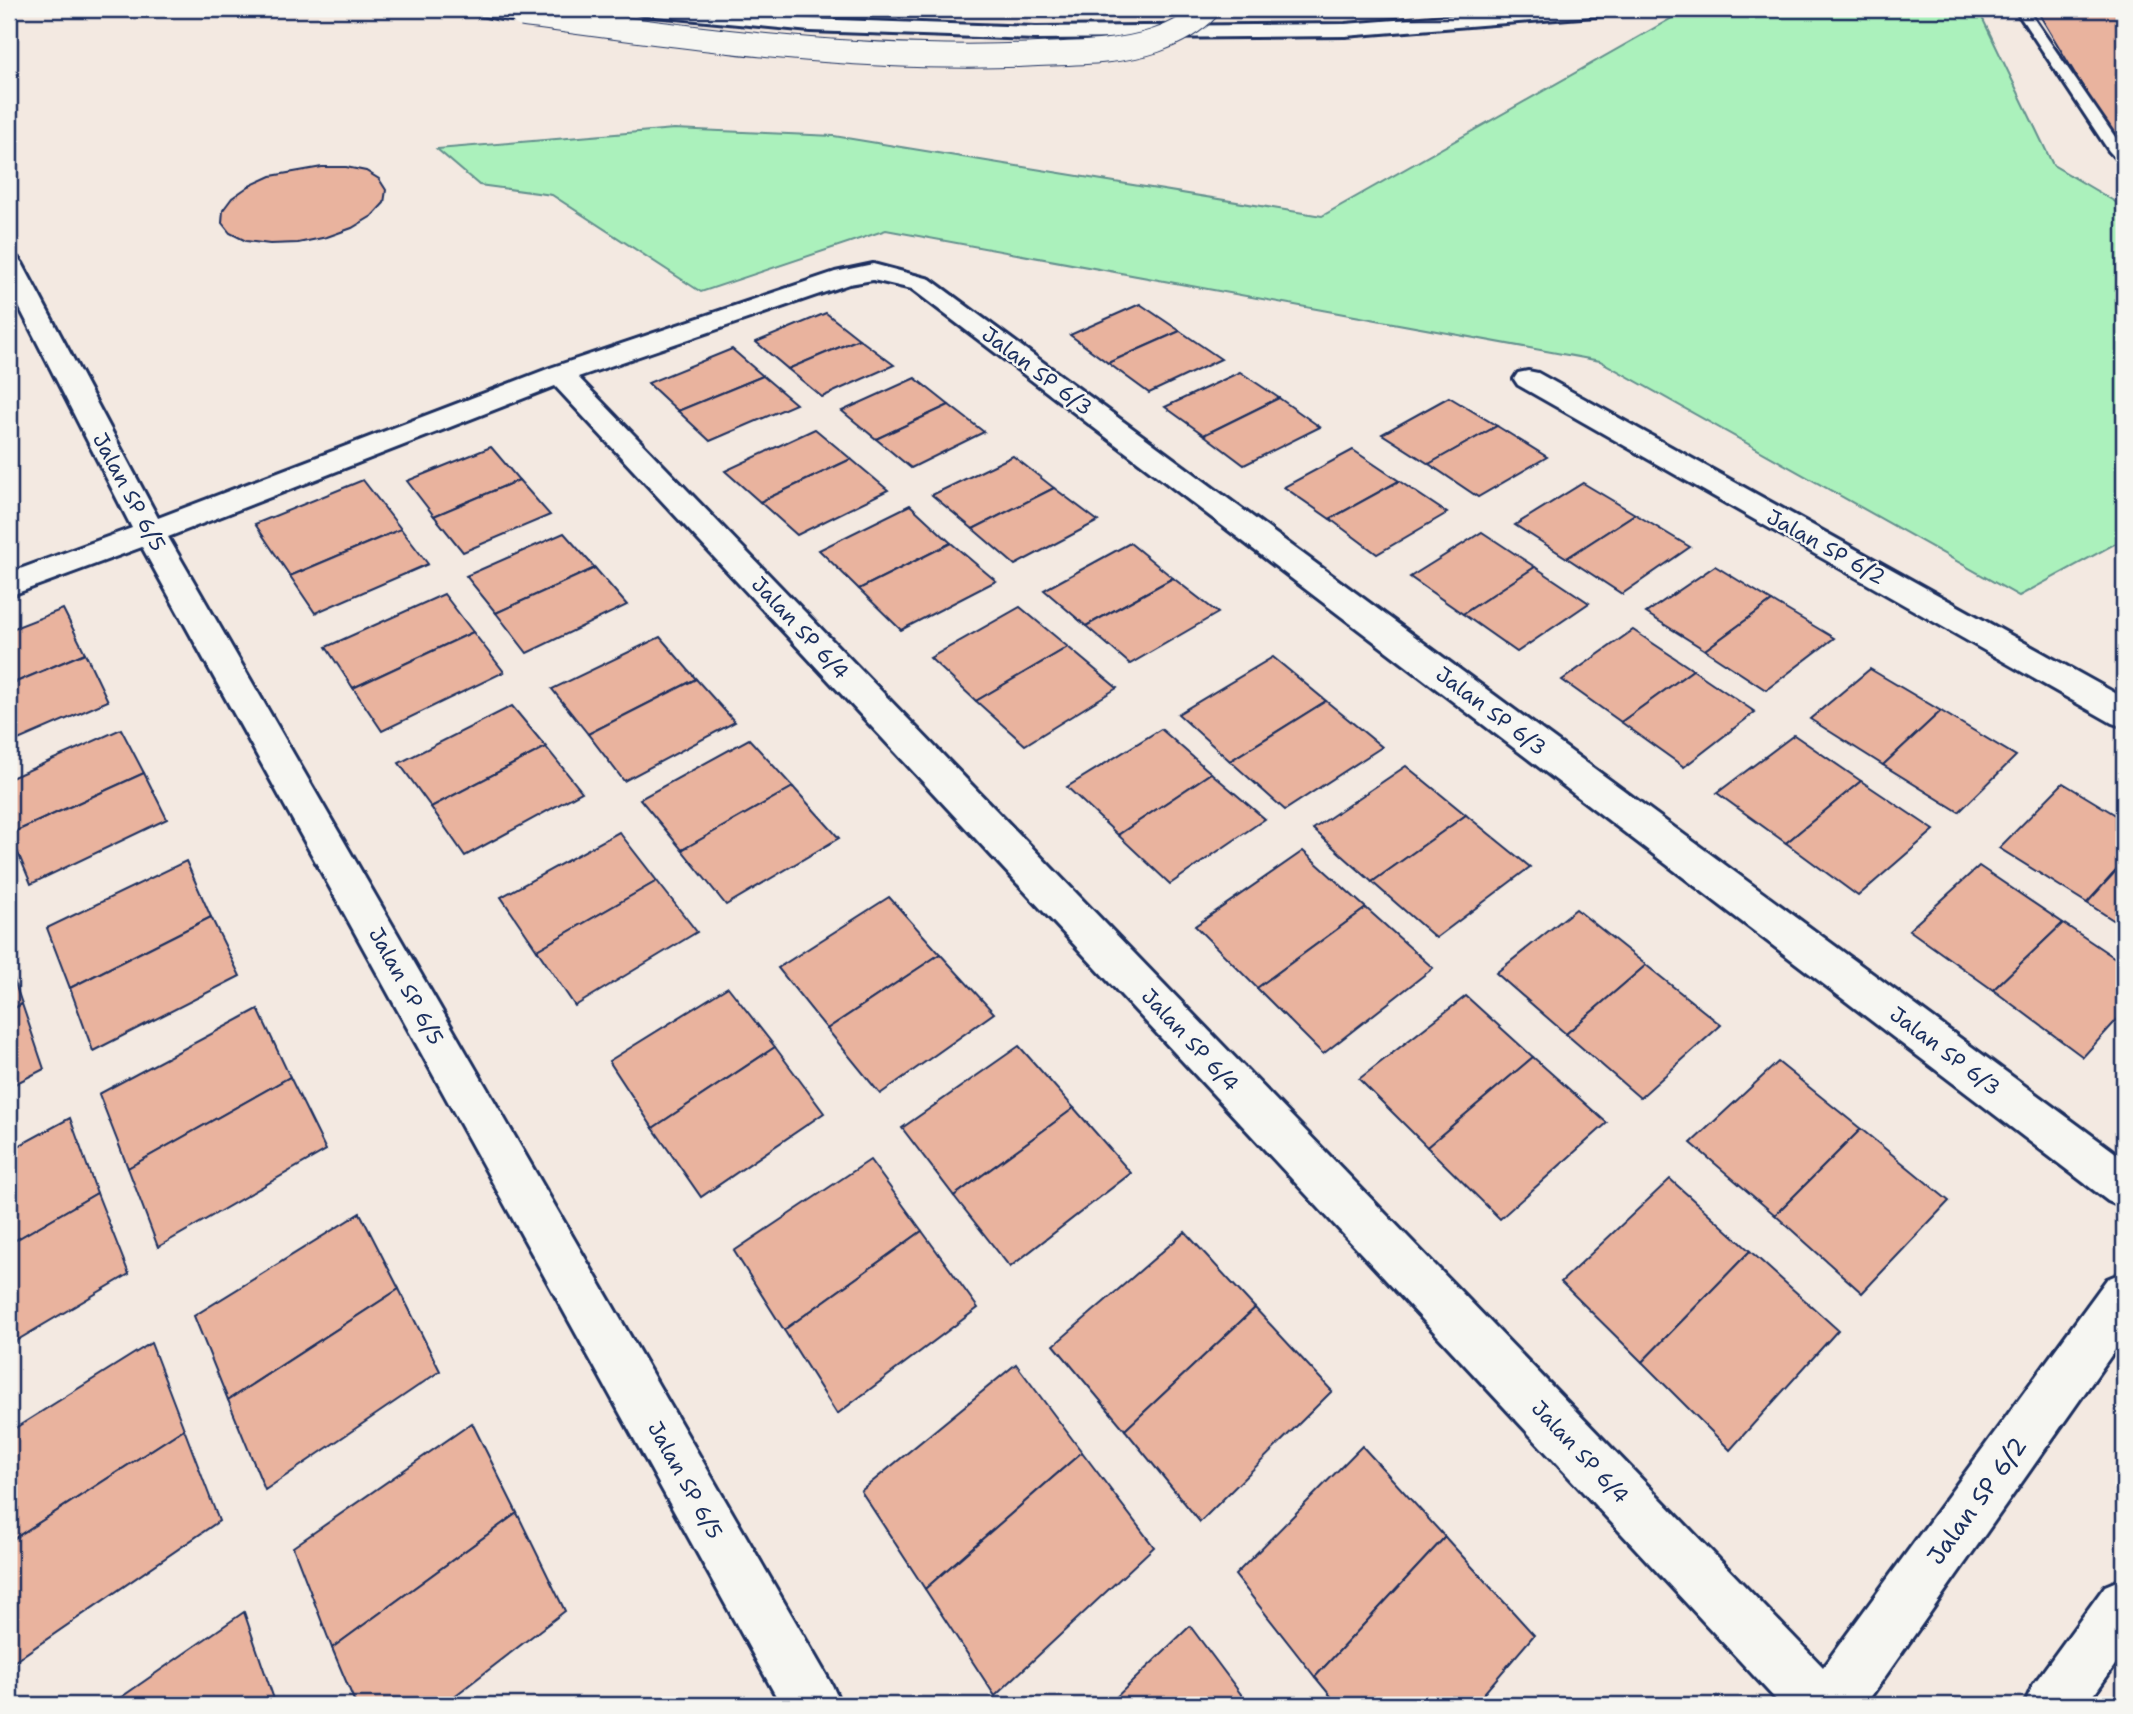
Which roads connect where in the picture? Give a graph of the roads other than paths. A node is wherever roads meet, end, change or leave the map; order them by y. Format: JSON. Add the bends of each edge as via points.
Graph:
{"nodes":[{"id":1,"x":480,"y":9,"type":"edge"},
{"id":2,"x":644,"y":9,"type":"edge"},
{"id":3,"x":1209,"y":9,"type":"edge"},
{"id":4,"x":1606,"y":9,"type":"edge"},
{"id":5,"x":2021,"y":9,"type":"edge"},
{"id":6,"x":2124,"y":159,"type":"edge"},
{"id":7,"x":9,"y":263,"type":"edge"},
{"id":8,"x":560,"y":374,"type":"junction"},
{"id":9,"x":1528,"y":379,"type":"dead end"},
{"id":10,"x":150,"y":534,"type":"junction"},
{"id":11,"x":9,"y":585,"type":"edge"},
{"id":12,"x":2124,"y":714,"type":"edge"},
{"id":13,"x":2124,"y":1186,"type":"edge"},
{"id":14,"x":2124,"y":1296,"type":"edge"},
{"id":15,"x":2124,"y":1605,"type":"edge"},
{"id":16,"x":812,"y":1705,"type":"edge"},
{"id":17,"x":1820,"y":1705,"type":"edge"},
{"id":18,"x":1830,"y":1705,"type":"edge"},
{"id":19,"x":2053,"y":1705,"type":"edge"}],
"edges":[{"from":1,"to":3,"type":"main road","bridge":true,"via":[[731,44],[843,53],[1000,56],[1091,52],[1153,42],[1194,24]]},
{"from":2,"to":4,"type":"main road","via":[[810,25],[1022,32],[1345,30]]},
{"from":5,"to":6,"type":"lane"},
{"from":7,"to":10,"type":"main road","name":"Jalan SP 6/5"},
{"from":8,"to":10,"type":"main road","name":"Jalan SP 6/3"},
{"from":8,"to":13,"type":"main road","name":"Jalan SP 6/3","via":[[844,277],[873,272],[921,284]]},
{"from":8,"to":17,"type":"main road","name":"Jalan SP 6/4"},
{"from":9,"to":12,"type":"main road","name":"Jalan SP 6/2"},
{"from":10,"to":11,"type":"main road","name":"Jalan SP 6/3"},
{"from":10,"to":16,"type":"main road","name":"Jalan SP 6/5"},
{"from":14,"to":18,"type":"main road","name":"Jalan SP 6/2"},
{"from":15,"to":19,"type":"main road"}]}
